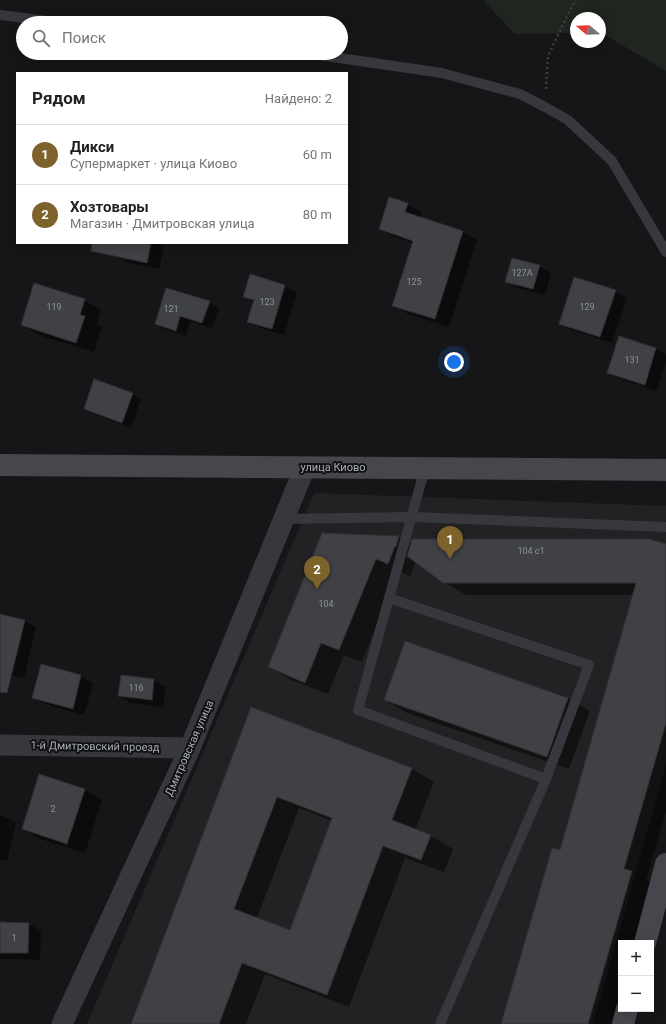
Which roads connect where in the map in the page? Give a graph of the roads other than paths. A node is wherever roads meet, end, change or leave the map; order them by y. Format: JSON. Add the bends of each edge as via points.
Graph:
{"nodes":[{"id":1,"x":0,"y":15,"type":"edge"},
{"id":2,"x":16,"y":17,"type":"edge"},
{"id":3,"x":348,"y":59,"type":"edge"},
{"id":4,"x":666,"y":252,"type":"edge"},
{"id":5,"x":0,"y":465,"type":"edge"},
{"id":6,"x":305,"y":467,"type":"junction"},
{"id":7,"x":425,"y":468,"type":"junction"},
{"id":8,"x":666,"y":470,"type":"edge"},
{"id":9,"x":412,"y":517,"type":"junction"},
{"id":10,"x":283,"y":519,"type":"junction"},
{"id":11,"x":666,"y":527,"type":"edge"},
{"id":12,"x":389,"y":598,"type":"junction"},
{"id":13,"x":0,"y":745,"type":"edge"},
{"id":14,"x":190,"y":748,"type":"junction"},
{"id":15,"x":546,"y":779,"type":"junction"},
{"id":16,"x":666,"y":864,"type":"edge"},
{"id":17,"x":645,"y":940,"type":"edge"},
{"id":18,"x":626,"y":1012,"type":"edge"},
{"id":19,"x":62,"y":1024,"type":"edge"},
{"id":20,"x":440,"y":1024,"type":"edge"},
{"id":21,"x":622,"y":1024,"type":"edge"}],
"edges":[{"from":1,"to":2,"type":"lane"},
{"from":3,"to":4,"type":"lane","via":[[442,73],[520,94],[568,120],[612,161]]},
{"from":5,"to":6,"type":"main road","name":"улица Киово"},
{"from":6,"to":7,"type":"main road","name":"улица Киово"},
{"from":6,"to":10,"type":"street","name":"Дмитровская улица"},
{"from":7,"to":8,"type":"main road","name":"улица Киово"},
{"from":7,"to":9,"type":"lane"},
{"from":9,"to":10,"type":"lane"},
{"from":9,"to":11,"type":"lane"},
{"from":9,"to":12,"type":"lane"},
{"from":10,"to":14,"type":"street","name":"Дмитровская улица"},
{"from":12,"to":15,"type":"lane","via":[[358,710]]},
{"from":12,"to":15,"type":"lane","via":[[589,665]]},
{"from":13,"to":14,"type":"street","name":"1-й Дмитровский проезд"},
{"from":14,"to":19,"type":"street","name":"Дмитровская улица"},
{"from":15,"to":20,"type":"lane"},
{"from":16,"to":17,"type":"main road"},
{"from":18,"to":21,"type":"main road"}]}
